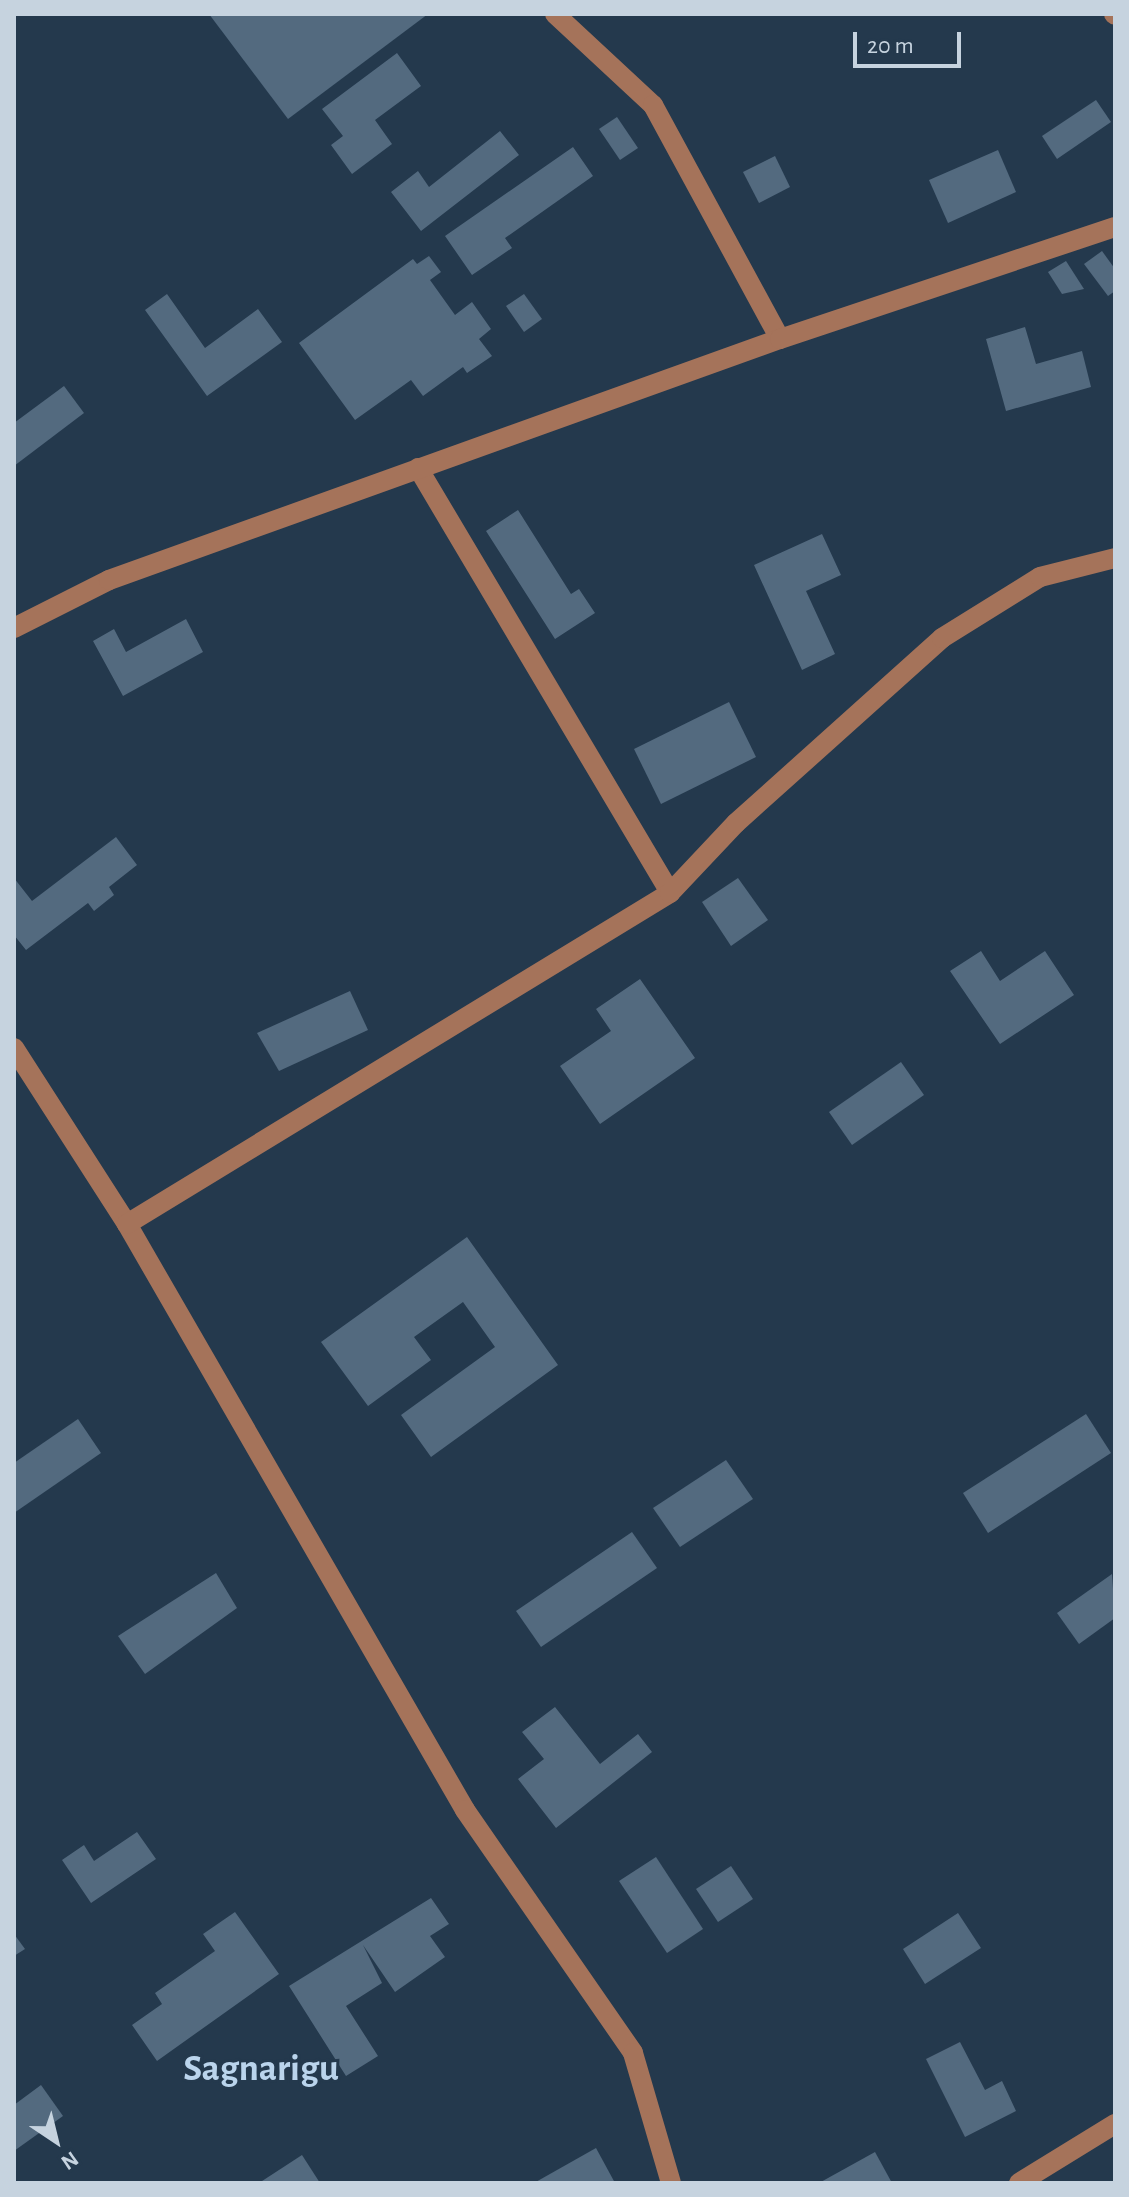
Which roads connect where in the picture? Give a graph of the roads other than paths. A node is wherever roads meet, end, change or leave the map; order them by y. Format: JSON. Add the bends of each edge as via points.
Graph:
{"nodes":[{"id":1,"x":555,"y":14,"type":"edge"},
{"id":2,"x":1115,"y":227,"type":"edge"},
{"id":3,"x":780,"y":339,"type":"junction"},
{"id":4,"x":418,"y":468,"type":"junction"},
{"id":5,"x":1115,"y":558,"type":"edge"},
{"id":6,"x":14,"y":628,"type":"edge"},
{"id":7,"x":670,"y":893,"type":"junction"},
{"id":8,"x":14,"y":1048,"type":"edge"},
{"id":9,"x":127,"y":1224,"type":"junction"},
{"id":10,"x":1115,"y":2124,"type":"edge"},
{"id":11,"x":671,"y":2183,"type":"edge"},
{"id":12,"x":1019,"y":2183,"type":"edge"}],
"edges":[{"from":1,"to":3,"type":"street","via":[[653,105]]},
{"from":2,"to":3,"type":"street"},
{"from":3,"to":4,"type":"street"},
{"from":4,"to":6,"type":"street","via":[[109,580]]},
{"from":4,"to":7,"type":"street"},
{"from":5,"to":7,"type":"street","via":[[1040,577],[942,638],[736,823]]},
{"from":7,"to":9,"type":"street"},
{"from":8,"to":9,"type":"street"},
{"from":9,"to":11,"type":"street","via":[[465,1810],[633,2053]]},
{"from":10,"to":12,"type":"street"}]}
